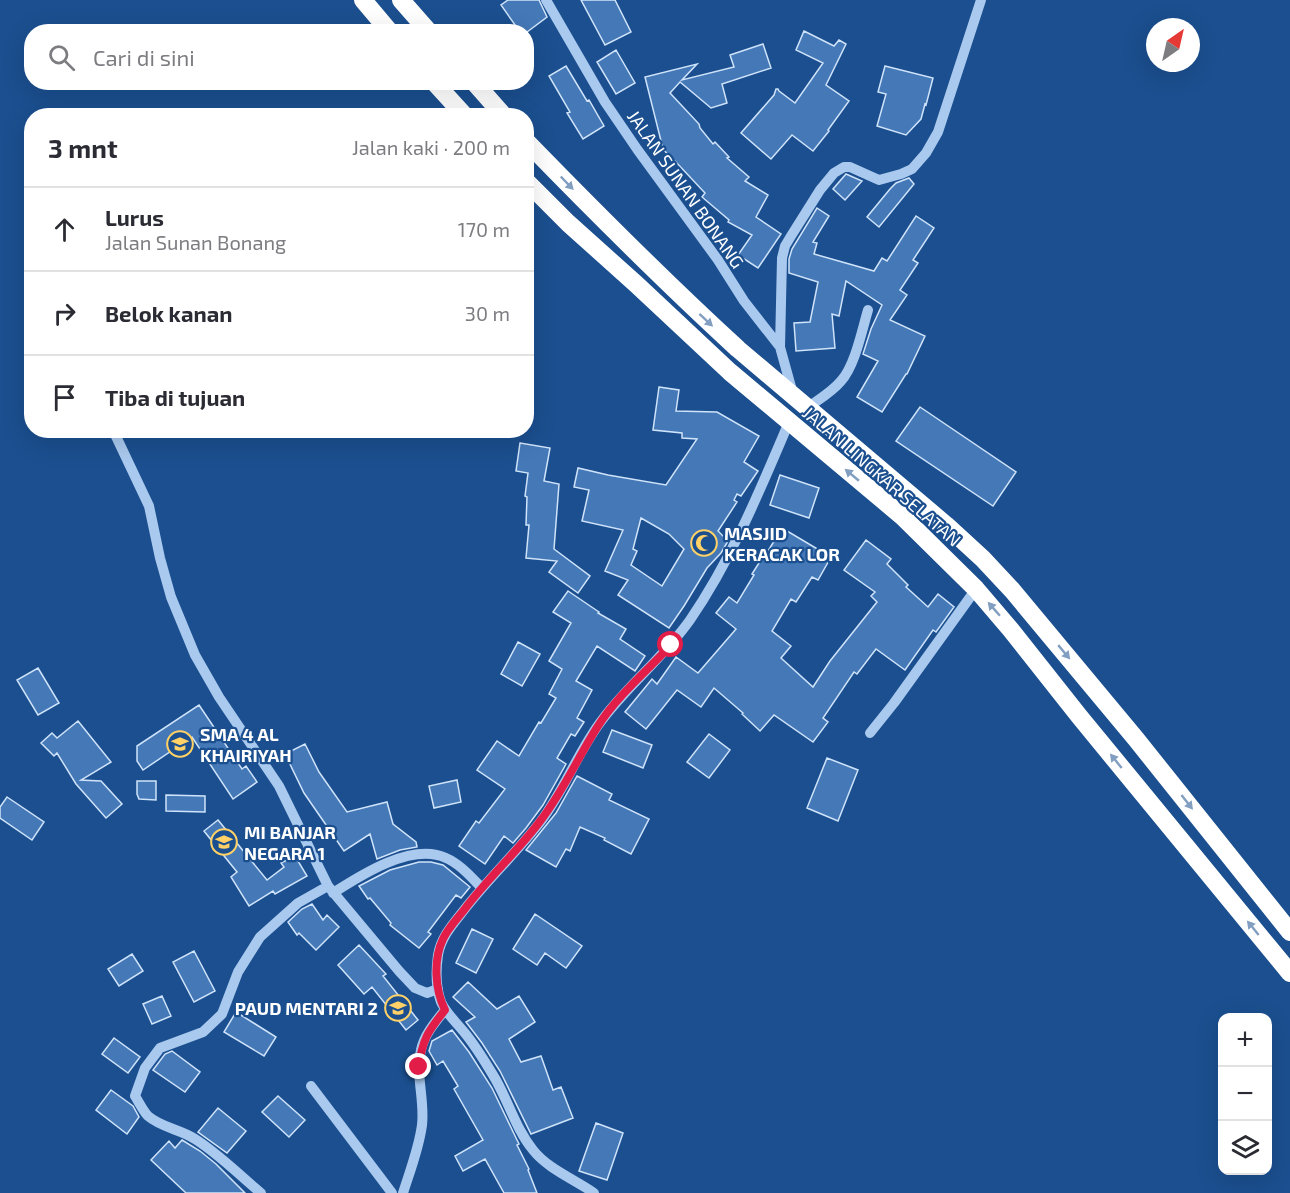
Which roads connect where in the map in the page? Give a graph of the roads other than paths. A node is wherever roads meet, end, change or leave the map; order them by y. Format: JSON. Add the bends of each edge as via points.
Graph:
{"nodes":[{"id":1,"x":363,"y":0,"type":"edge"},
{"id":2,"x":401,"y":0,"type":"edge"},
{"id":3,"x":546,"y":0,"type":"edge"},
{"id":4,"x":981,"y":0,"type":"edge"},
{"id":5,"x":383,"y":24,"type":"edge"},
{"id":6,"x":422,"y":24,"type":"edge"},
{"id":7,"x":441,"y":90,"type":"edge"},
{"id":8,"x":481,"y":90,"type":"edge"},
{"id":9,"x":458,"y":108,"type":"edge"},
{"id":10,"x":497,"y":108,"type":"edge"},
{"id":11,"x":534,"y":149,"type":"edge"},
{"id":12,"x":534,"y":189,"type":"edge"},
{"id":13,"x":868,"y":310,"type":"dead end"},
{"id":14,"x":780,"y":347,"type":"junction"},
{"id":15,"x":800,"y":402,"type":"junction"},
{"id":16,"x":789,"y":422,"type":"junction"},
{"id":17,"x":117,"y":438,"type":"edge"},
{"id":18,"x":976,"y":589,"type":"junction"},
{"id":19,"x":870,"y":733,"type":"dead end"},
{"id":20,"x":1159,"y":768,"type":"junction"},
{"id":21,"x":1136,"y":785,"type":"junction"},
{"id":22,"x":482,"y":888,"type":"junction"},
{"id":23,"x":330,"y":890,"type":"junction"},
{"id":24,"x":1290,"y":932,"type":"edge"},
{"id":25,"x":1290,"y":973,"type":"edge"},
{"id":26,"x":438,"y":988,"type":"junction"},
{"id":27,"x":445,"y":1010,"type":"junction"},
{"id":28,"x":311,"y":1086,"type":"dead end"},
{"id":29,"x":261,"y":1193,"type":"edge"},
{"id":30,"x":392,"y":1193,"type":"edge"},
{"id":31,"x":403,"y":1193,"type":"edge"},
{"id":32,"x":594,"y":1193,"type":"edge"}],
"edges":[{"from":1,"to":5,"type":"highway"},
{"from":2,"to":6,"type":"highway"},
{"from":3,"to":14,"type":"street","name":"JALAN SUNAN BONANG","via":[[624,130]]},
{"from":4,"to":14,"type":"street","via":[[938,132],[926,153],[912,169],[879,180],[850,167],[834,173],[784,246]]},
{"from":7,"to":9,"type":"highway"},
{"from":8,"to":10,"type":"highway"},
{"from":11,"to":15,"type":"highway","name":"JALAN LINGKAR SELATAN","one_way":true,"via":[[666,282]]},
{"from":12,"to":16,"type":"highway","name":"JALAN LINGKAR SELATAN"},
{"from":13,"to":15,"type":"street","via":[[845,377],[836,387]]},
{"from":14,"to":15,"type":"street","name":"JALAN SUNAN BONANG"},
{"from":15,"to":20,"type":"highway","name":"JALAN LINGKAR SELATAN","one_way":true,"via":[[983,559]]},
{"from":18,"to":16,"type":"highway","name":"JALAN LINGKAR SELATAN","one_way":true,"via":[[903,517]]},
{"from":16,"to":22,"type":"street","via":[[737,541],[689,621],[603,718],[541,820]]},
{"from":17,"to":23,"type":"street","via":[[149,506],[171,597],[195,655],[279,786]]},
{"from":18,"to":19,"type":"street"},
{"from":21,"to":18,"type":"highway","name":"JALAN LINGKAR SELATAN","one_way":true},
{"from":20,"to":21,"type":"highway"},
{"from":20,"to":24,"type":"highway","name":"JALAN LINGKAR SELATAN","one_way":true},
{"from":25,"to":21,"type":"highway","name":"JALAN LINGKAR SELATAN","one_way":true},
{"from":22,"to":23,"type":"street","via":[[446,857],[424,854],[381,866]]},
{"from":22,"to":26,"type":"street","via":[[443,939],[438,957]]},
{"from":23,"to":26,"type":"street","via":[[415,988],[427,993]]},
{"from":23,"to":29,"type":"street","via":[[298,903],[260,937],[238,972],[222,1014],[203,1032],[160,1048],[145,1068],[135,1096],[147,1115],[194,1138]]},
{"from":26,"to":27,"type":"street"},
{"from":27,"to":31,"type":"street","via":[[421,1049],[422,1124]]},
{"from":27,"to":32,"type":"street","via":[[493,1075],[533,1150]]},
{"from":28,"to":30,"type":"street"}]}
